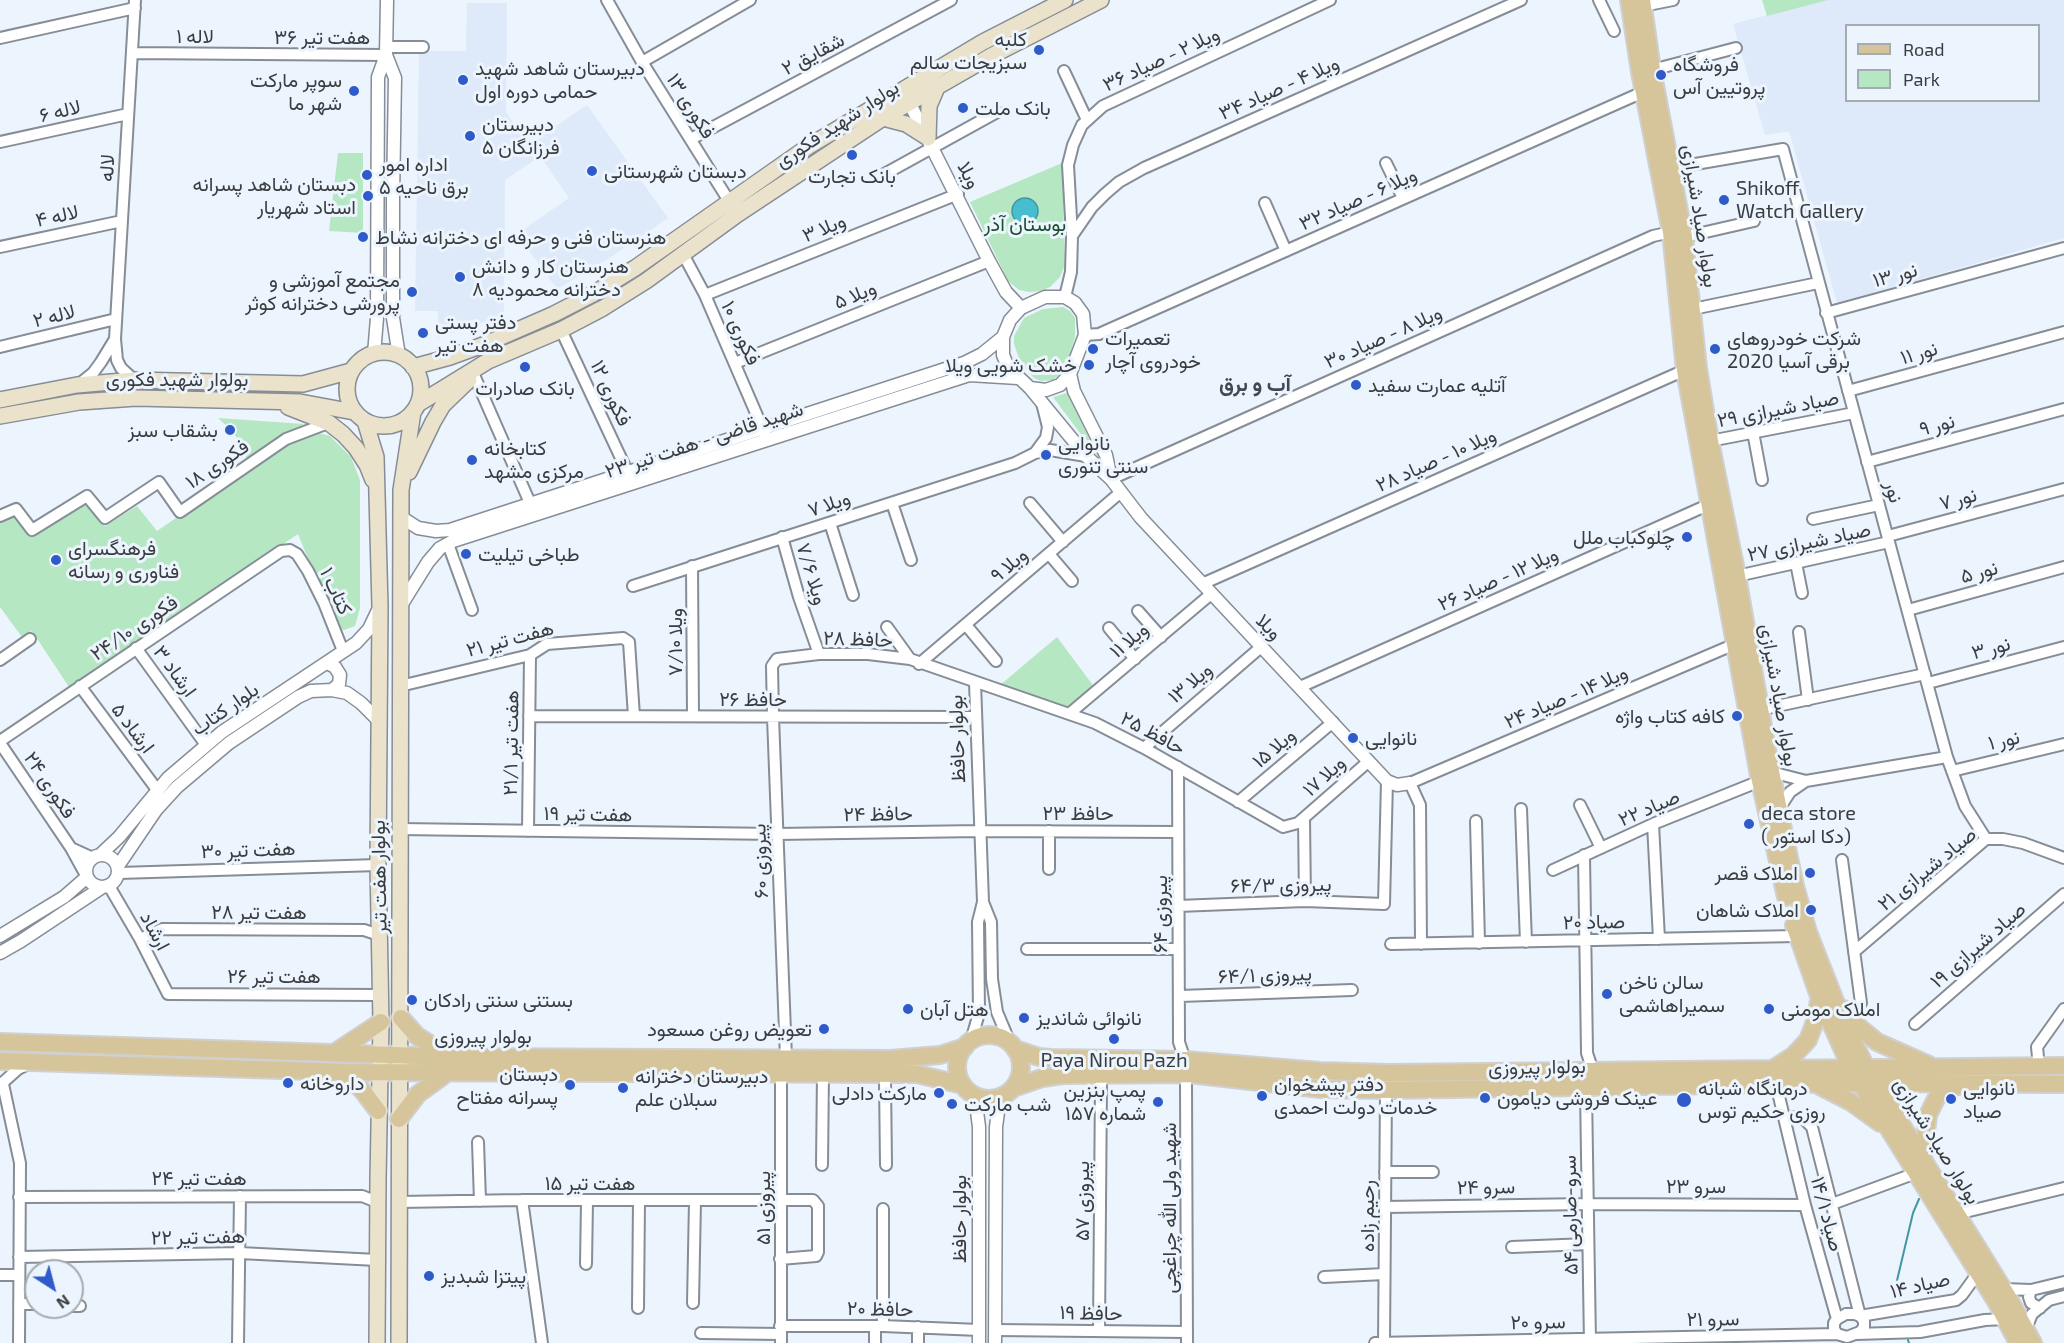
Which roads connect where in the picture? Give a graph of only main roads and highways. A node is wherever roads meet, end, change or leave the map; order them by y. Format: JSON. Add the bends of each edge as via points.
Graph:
{"nodes":[{"id":1,"x":1065,"y":0,"type":"edge"},
{"id":2,"x":1101,"y":0,"type":"edge"},
{"id":3,"x":1638,"y":2,"type":"edge"},
{"id":4,"x":938,"y":86,"type":"junction"},
{"id":5,"x":906,"y":96,"type":"junction"},
{"id":6,"x":883,"y":118,"type":"junction"},
{"id":7,"x":1678,"y":234,"type":"junction"},
{"id":8,"x":488,"y":361,"type":"junction"},
{"id":9,"x":413,"y":367,"type":"junction"},
{"id":10,"x":351,"y":371,"type":"junction"},
{"id":11,"x":303,"y":384,"type":"junction"},
{"id":12,"x":0,"y":400,"type":"edge"},
{"id":13,"x":268,"y":401,"type":"junction"},
{"id":14,"x":300,"y":402,"type":"junction"},
{"id":15,"x":415,"y":408,"type":"junction"},
{"id":16,"x":0,"y":416,"type":"edge"},
{"id":17,"x":360,"y":417,"type":"junction"},
{"id":18,"x":377,"y":490,"type":"junction"},
{"id":19,"x":401,"y":490,"type":"junction"},
{"id":20,"x":1712,"y":493,"type":"junction"},
{"id":21,"x":1765,"y":776,"type":"junction"},
{"id":22,"x":1825,"y":994,"type":"junction"},
{"id":23,"x":401,"y":1018,"type":"junction"},
{"id":24,"x":381,"y":1022,"type":"junction"},
{"id":25,"x":0,"y":1042,"type":"edge"},
{"id":26,"x":968,"y":1044,"type":"junction"},
{"id":27,"x":1012,"y":1046,"type":"junction"},
{"id":28,"x":333,"y":1053,"type":"junction"},
{"id":29,"x":380,"y":1055,"type":"junction"},
{"id":30,"x":0,"y":1061,"type":"edge"},
{"id":31,"x":400,"y":1064,"type":"junction"},
{"id":32,"x":449,"y":1065,"type":"junction"},
{"id":33,"x":785,"y":1066,"type":"junction"},
{"id":34,"x":2064,"y":1066,"type":"edge"},
{"id":35,"x":1187,"y":1067,"type":"junction"},
{"id":36,"x":1935,"y":1067,"type":"junction"},
{"id":37,"x":344,"y":1072,"type":"junction"},
{"id":38,"x":379,"y":1072,"type":"junction"},
{"id":39,"x":1864,"y":1076,"type":"junction"},
{"id":40,"x":1773,"y":1077,"type":"junction"},
{"id":41,"x":1591,"y":1079,"type":"junction"},
{"id":42,"x":1814,"y":1083,"type":"junction"},
{"id":43,"x":1971,"y":1084,"type":"junction"},
{"id":44,"x":2064,"y":1084,"type":"edge"},
{"id":45,"x":969,"y":1091,"type":"junction"},
{"id":46,"x":1006,"y":1092,"type":"junction"},
{"id":47,"x":378,"y":1111,"type":"junction"},
{"id":48,"x":399,"y":1119,"type":"junction"},
{"id":49,"x":1889,"y":1131,"type":"junction"},
{"id":50,"x":1919,"y":1166,"type":"junction"},
{"id":51,"x":2026,"y":1338,"type":"edge"},
{"id":52,"x":377,"y":1343,"type":"edge"},
{"id":53,"x":399,"y":1343,"type":"edge"}],
"edges":[{"from":1,"to":5,"type":"main road","name":"بولوار شهید فکوری","via":[[983,42]]},
{"from":2,"to":4,"type":"main road","name":"بولوار شهید فکوری"},
{"from":3,"to":7,"type":"main road","name":"بولوار صیاد شیرازی","via":[[1672,168]]},
{"from":3,"to":7,"type":"main road","name":"بولوار صیاد شیرازی","via":[[1643,92]]},
{"from":4,"to":5,"type":"main road","name":"بولوار شهید فکوری"},
{"from":4,"to":6,"type":"main road","via":[[929,106],[931,143],[906,124]]},
{"from":5,"to":6,"type":"main road","name":"بولوار شهید فکوری"},
{"from":5,"to":9,"type":"main road","name":"بولوار شهید فکوری","via":[[809,146],[635,268],[554,314],[461,353]]},
{"from":6,"to":8,"type":"main road","name":"بولوار شهید فکوری","via":[[646,281],[561,330]]},
{"from":7,"to":20,"type":"main road","name":"بولوار صیاد شیرازی","via":[[1693,309],[1710,441]]},
{"from":7,"to":20,"type":"main road","name":"بولوار صیاد شیرازی","via":[[1685,370]]},
{"from":8,"to":15,"type":"main road","name":"بولوار شهید فکوری"},
{"from":8,"to":19,"type":"main road","via":[[443,405]]},
{"from":9,"to":10,"type":"main road","via":[[399,356],[374,354]]},
{"from":9,"to":15,"type":"main road","via":[[420,385]]},
{"from":10,"to":11,"type":"main road","name":"بولوار شهید فکوری"},
{"from":10,"to":17,"type":"main road","via":[[349,403]]},
{"from":11,"to":12,"type":"main road","name":"بولوار شهید فکوری","via":[[134,380],[78,385]]},
{"from":11,"to":14,"type":"main road","via":[[309,394]]},
{"from":13,"to":14,"type":"main road","name":"بولوار شهید فکوری"},
{"from":13,"to":16,"type":"main road","name":"بولوار شهید فکوری","via":[[110,399]]},
{"from":13,"to":18,"type":"main road","via":[[329,423],[344,434],[367,465]]},
{"from":14,"to":17,"type":"main road","name":"بولوار شهید فکوری"},
{"from":15,"to":17,"type":"main road","via":[[397,424],[386,426]]},
{"from":15,"to":19,"type":"main road","name":"بولوار هفت تیر"},
{"from":17,"to":18,"type":"main road","name":"بولوار هفت تیر","via":[[376,457]]},
{"from":18,"to":24,"type":"main road","name":"بولوار هفت تیر"},
{"from":19,"to":23,"type":"main road","name":"بولوار هفت تیر"},
{"from":20,"to":21,"type":"main road","name":"بولوار صیاد شیرازی","via":[[1735,644]]},
{"from":20,"to":21,"type":"main road","name":"بولوار صیاد شیرازی","via":[[1737,576],[1759,710]]},
{"from":21,"to":22,"type":"main road","name":"بولوار صیاد شیرازی","via":[[1779,809],[1795,886]]},
{"from":21,"to":22,"type":"main road","name":"بولوار صیاد شیرازی","via":[[1797,936]]},
{"from":22,"to":36,"type":"main road","via":[[1877,1042]]},
{"from":22,"to":39,"type":"main road","name":"بولوار صیاد شیرازی","via":[[1844,1024]]},
{"from":22,"to":40,"type":"main road","via":[[1808,1040]]},
{"from":23,"to":31,"type":"main road","name":"بولوار هفت تیر"},
{"from":23,"to":32,"type":"main road"},
{"from":24,"to":28,"type":"main road"},
{"from":24,"to":29,"type":"main road","name":"بولوار هفت تیر"},
{"from":25,"to":28,"type":"main road","name":"بولوار پیروزی"},
{"from":26,"to":27,"type":"main road","via":[[978,1037],[995,1036]]},
{"from":26,"to":33,"type":"main road","name":"بولوار پیروزی","via":[[940,1055]]},
{"from":26,"to":45,"type":"main road","via":[[960,1054],[957,1070]]},
{"from":27,"to":35,"type":"main road","name":"بولوار پیروزی","via":[[1039,1057]]},
{"from":27,"to":46,"type":"main road","via":[[1021,1065],[1020,1073]]},
{"from":28,"to":29,"type":"main road","name":"بولوار پیروزی"},
{"from":29,"to":31,"type":"main road","name":"بولوار پیروزی"},
{"from":29,"to":38,"type":"main road","name":"بولوار هفت تیر"},
{"from":30,"to":37,"type":"main road","name":"بولوار پیروزی"},
{"from":31,"to":32,"type":"main road","name":"بولوار پیروزی"},
{"from":31,"to":38,"type":"main road","name":"بولوار پیروزی"},
{"from":31,"to":48,"type":"main road","name":"بولوار هفت تیر"},
{"from":32,"to":33,"type":"main road","name":"بولوار پیروزی"},
{"from":32,"to":48,"type":"main road","via":[[418,1094]]},
{"from":33,"to":45,"type":"main road","name":"بولوار پیروزی","via":[[823,1073],[917,1074]]},
{"from":34,"to":36,"type":"main road","name":"بولوار پیروزی"},
{"from":35,"to":41,"type":"main road","name":"بولوار پیروزی"},
{"from":35,"to":41,"type":"main road","name":"بولوار پیروزی","via":[[1321,1089],[1386,1090]]},
{"from":35,"to":46,"type":"main road","name":"بولوار پیروزی","via":[[1042,1078]]},
{"from":36,"to":39,"type":"main road","name":"بولوار پیروزی"},
{"from":37,"to":38,"type":"main road","name":"بولوار پیروزی"},
{"from":37,"to":47,"type":"main road"},
{"from":38,"to":47,"type":"main road","name":"بولوار هفت تیر"},
{"from":39,"to":40,"type":"main road","name":"بولوار پیروزی"},
{"from":39,"to":42,"type":"main road","name":"بولوار پیروزی"},
{"from":39,"to":43,"type":"main road","name":"بولوار پیروزی"},
{"from":39,"to":49,"type":"main road","name":"بولوار صیاد شیرازی"},
{"from":39,"to":50,"type":"main road","name":"بولوار صیاد شیرازی"},
{"from":40,"to":41,"type":"main road","name":"بولوار پیروزی"},
{"from":40,"to":42,"type":"main road","name":"بولوار پیروزی"},
{"from":42,"to":49,"type":"main road","via":[[1865,1111]]},
{"from":43,"to":44,"type":"main road","name":"بولوار پیروزی"},
{"from":43,"to":50,"type":"main road","via":[[1948,1088],[1937,1097],[1928,1114]]},
{"from":45,"to":46,"type":"main road","via":[[991,1099]]},
{"from":47,"to":52,"type":"main road","name":"بولوار هفت تیر"},
{"from":48,"to":53,"type":"main road","name":"بولوار هفت تیر"},
{"from":49,"to":50,"type":"main road","name":"بولوار صیاد شیرازی"},
{"from":50,"to":51,"type":"main road","name":"بولوار صیاد شیرازی","via":[[1957,1214],[2003,1288]]},
{"from":50,"to":51,"type":"main road","name":"بولوار صیاد شیرازی","via":[[2006,1319]]}]}
